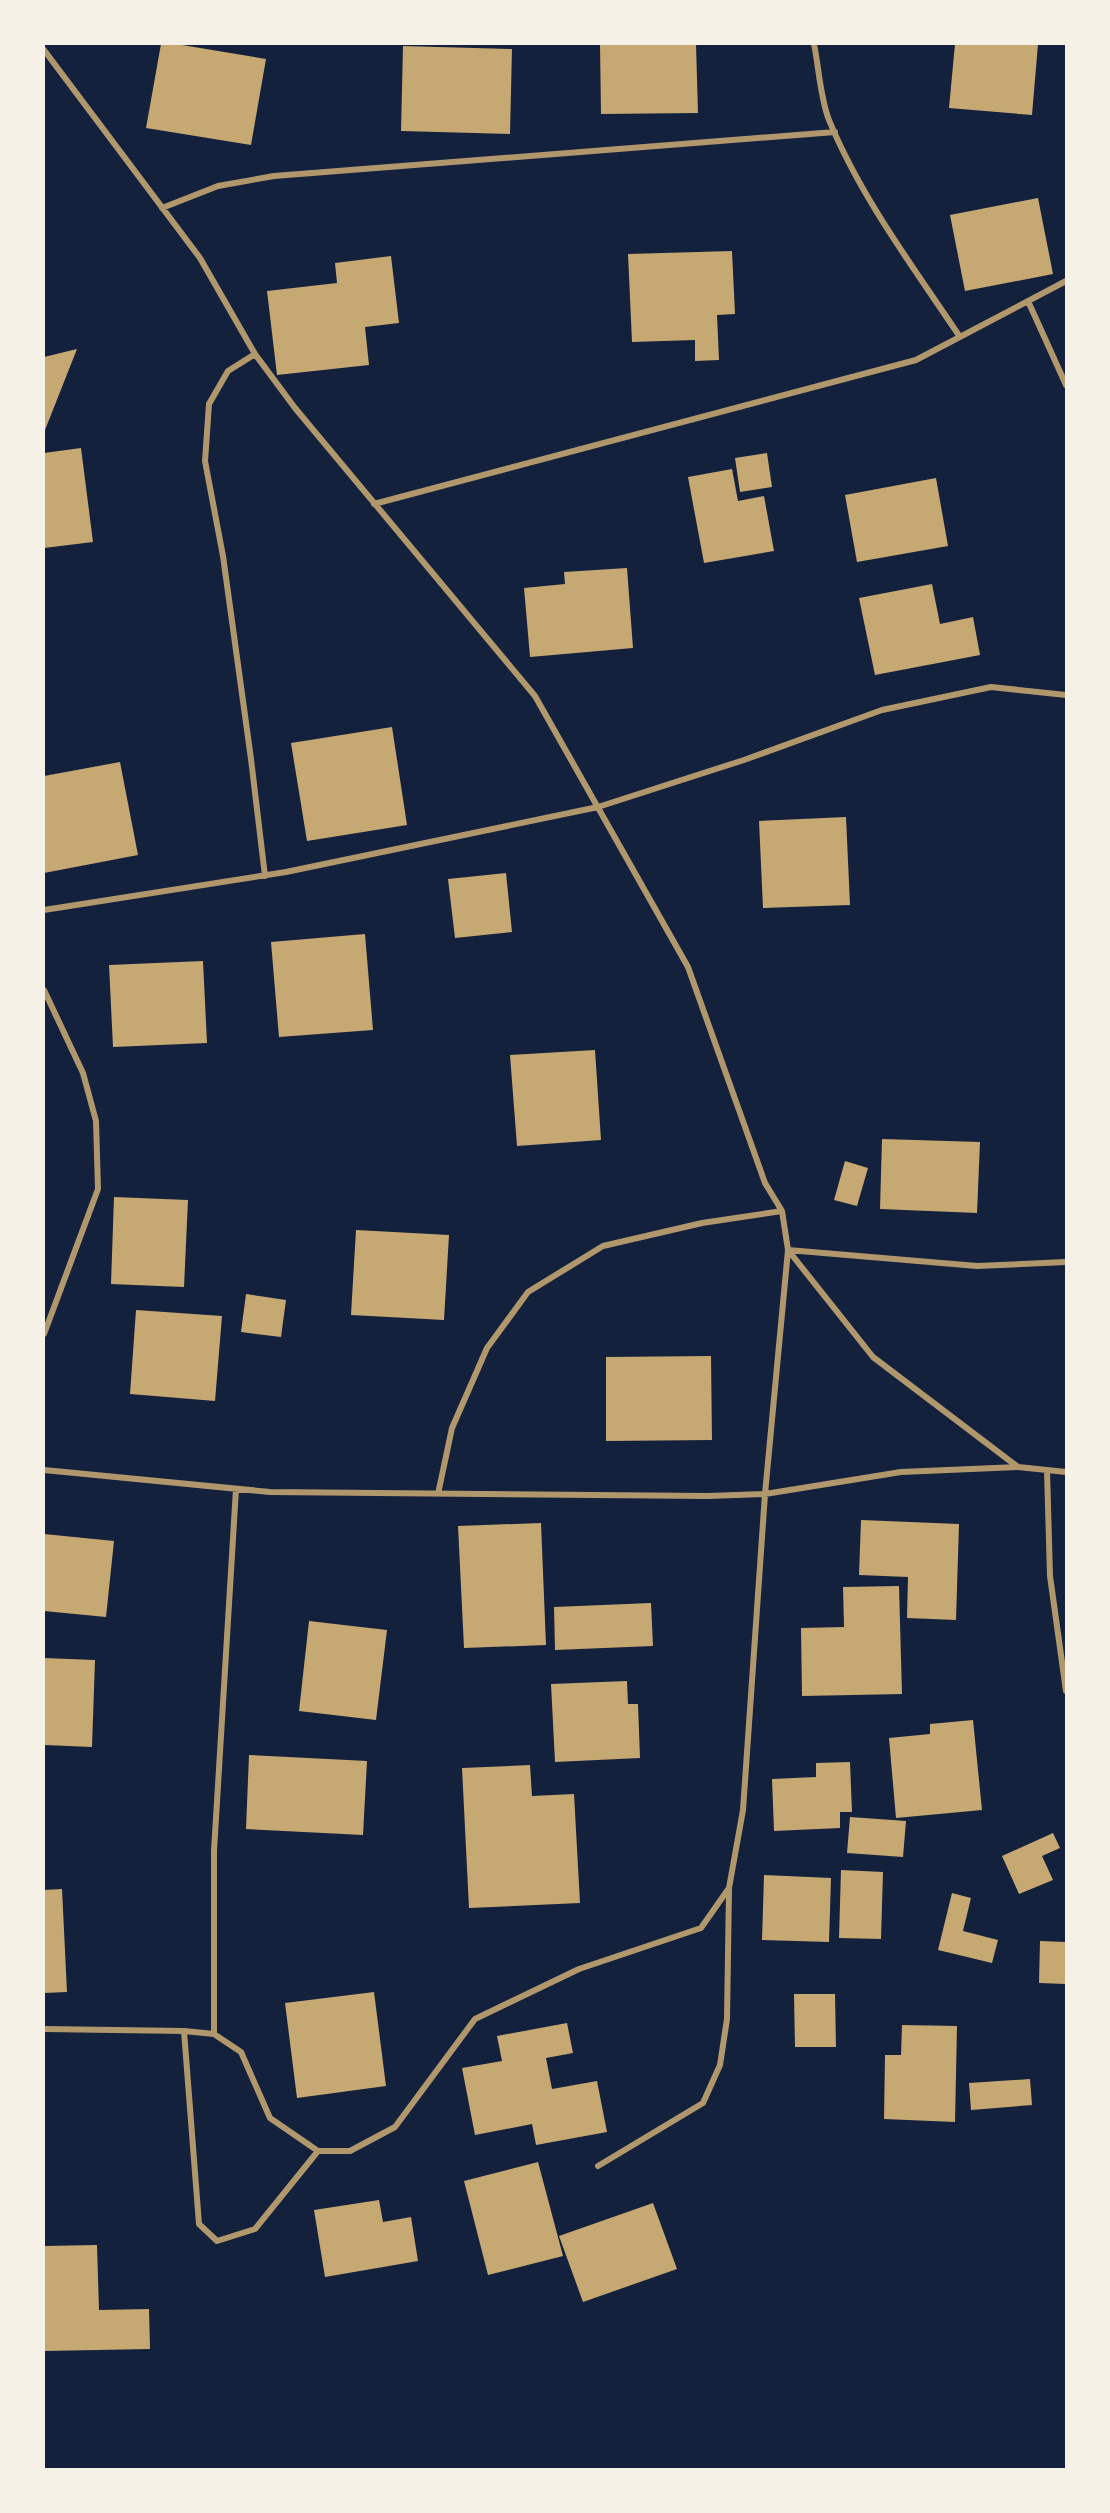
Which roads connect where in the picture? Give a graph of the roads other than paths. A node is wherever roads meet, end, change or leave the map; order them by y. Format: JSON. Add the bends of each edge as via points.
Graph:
{"nodes":[{"id":1,"x":814,"y":44,"type":"edge"},
{"id":2,"x":44,"y":50,"type":"edge"},
{"id":3,"x":835,"y":132,"type":"junction"},
{"id":4,"x":162,"y":208,"type":"junction"},
{"id":5,"x":1066,"y":280,"type":"edge"},
{"id":6,"x":1028,"y":301,"type":"junction"},
{"id":7,"x":960,"y":337,"type":"junction"},
{"id":8,"x":255,"y":354,"type":"junction"},
{"id":9,"x":1066,"y":385,"type":"edge"},
{"id":10,"x":374,"y":504,"type":"junction"},
{"id":11,"x":1066,"y":695,"type":"edge"},
{"id":12,"x":598,"y":807,"type":"junction"},
{"id":13,"x":265,"y":876,"type":"junction"},
{"id":14,"x":44,"y":910,"type":"edge"},
{"id":15,"x":44,"y":990,"type":"edge"},
{"id":16,"x":782,"y":1211,"type":"junction"},
{"id":17,"x":788,"y":1250,"type":"junction"},
{"id":18,"x":1066,"y":1262,"type":"edge"},
{"id":19,"x":44,"y":1334,"type":"edge"},
{"id":20,"x":1018,"y":1467,"type":"junction"},
{"id":21,"x":44,"y":1470,"type":"edge"},
{"id":22,"x":1047,"y":1470,"type":"junction"},
{"id":23,"x":1066,"y":1472,"type":"edge"},
{"id":24,"x":236,"y":1489,"type":"junction"},
{"id":25,"x":438,"y":1494,"type":"junction"},
{"id":26,"x":765,"y":1494,"type":"junction"},
{"id":27,"x":1066,"y":1690,"type":"edge"},
{"id":28,"x":729,"y":1888,"type":"junction"},
{"id":29,"x":44,"y":2029,"type":"edge"},
{"id":30,"x":184,"y":2031,"type":"junction"},
{"id":31,"x":214,"y":2034,"type":"junction"},
{"id":32,"x":318,"y":2151,"type":"junction"},
{"id":33,"x":598,"y":2166,"type":"dead end"}],
"edges":[{"from":1,"to":3,"type":"street","via":[[828,118]]},
{"from":2,"to":4,"type":"street"},
{"from":3,"to":4,"type":"street","via":[[274,176],[218,186]]},
{"from":3,"to":7,"type":"street","via":[[856,176]]},
{"from":4,"to":8,"type":"street","via":[[200,258]]},
{"from":5,"to":6,"type":"street"},
{"from":6,"to":7,"type":"street"},
{"from":6,"to":9,"type":"street"},
{"from":7,"to":10,"type":"street","via":[[916,360]]},
{"from":8,"to":10,"type":"street"},
{"from":8,"to":13,"type":"street","via":[[228,371],[209,404],[205,461],[225,567]]},
{"from":10,"to":12,"type":"street","via":[[535,696]]},
{"from":11,"to":12,"type":"street","via":[[991,687],[882,710]]},
{"from":12,"to":13,"type":"street"},
{"from":12,"to":16,"type":"street","via":[[688,967],[765,1183]]},
{"from":13,"to":14,"type":"street"},
{"from":15,"to":19,"type":"street","via":[[83,1072],[96,1121],[99,1189]]},
{"from":16,"to":17,"type":"street"},
{"from":16,"to":25,"type":"street","via":[[702,1223],[603,1246],[528,1292],[487,1348],[460,1408]]},
{"from":17,"to":18,"type":"street","via":[[977,1266]]},
{"from":17,"to":20,"type":"street","via":[[873,1357]]},
{"from":17,"to":26,"type":"street"},
{"from":20,"to":22,"type":"street"},
{"from":20,"to":26,"type":"street","via":[[901,1472]]},
{"from":21,"to":24,"type":"street"},
{"from":22,"to":23,"type":"street"},
{"from":22,"to":27,"type":"street","via":[[1050,1576]]},
{"from":24,"to":25,"type":"street"},
{"from":24,"to":31,"type":"street","via":[[214,1851]]},
{"from":25,"to":26,"type":"street"},
{"from":26,"to":28,"type":"street","via":[[744,1810]]},
{"from":28,"to":32,"type":"street","via":[[701,1928],[579,1969],[475,2019],[395,2127],[350,2151]]},
{"from":28,"to":33,"type":"street","via":[[727,2019],[720,2065],[703,2103]]},
{"from":29,"to":30,"type":"street"},
{"from":30,"to":31,"type":"street"},
{"from":30,"to":32,"type":"street","via":[[199,2224],[217,2241],[255,2229]]},
{"from":31,"to":32,"type":"street","via":[[241,2052],[270,2118]]}]}
